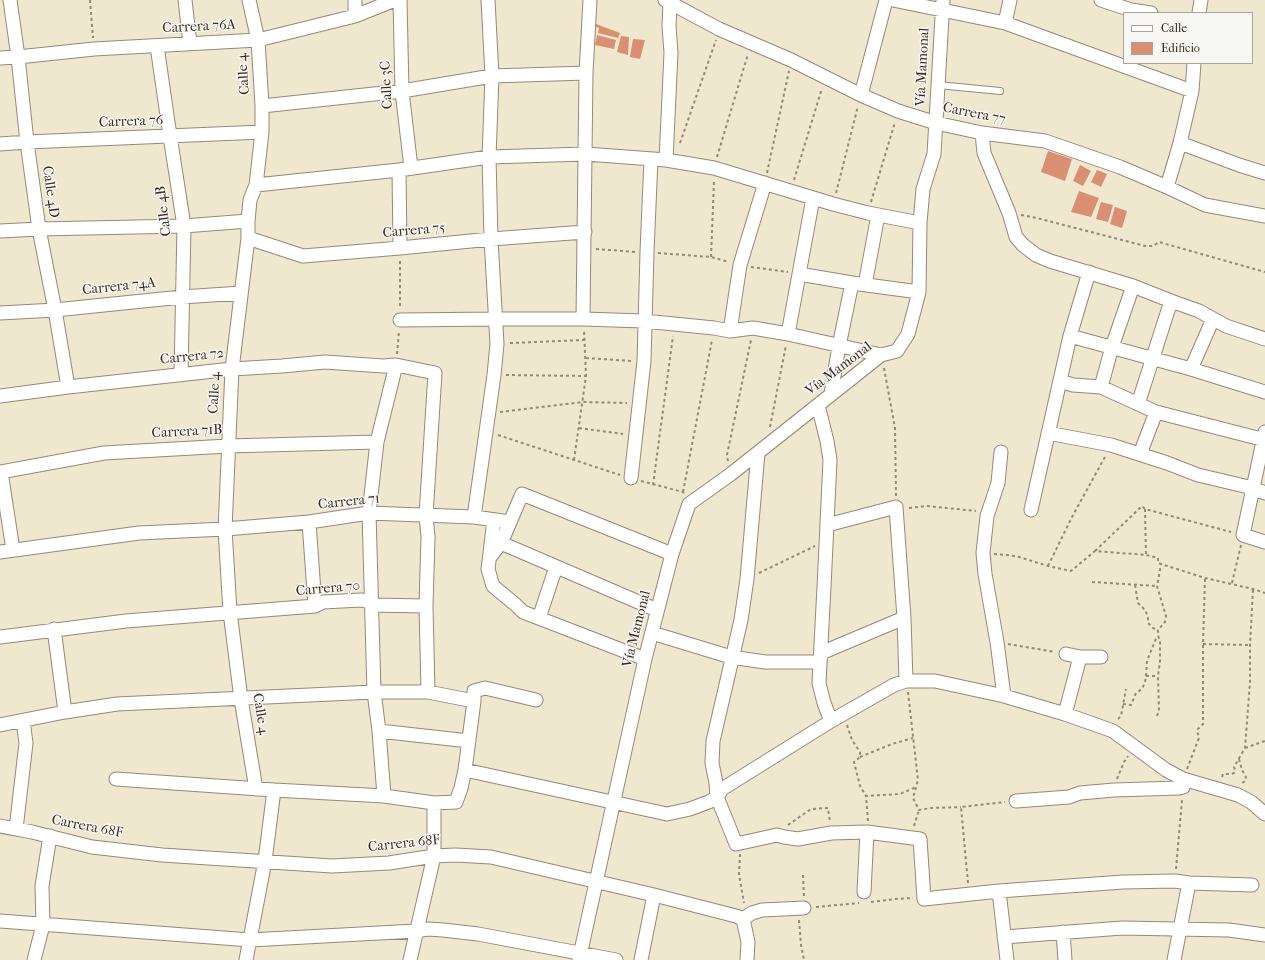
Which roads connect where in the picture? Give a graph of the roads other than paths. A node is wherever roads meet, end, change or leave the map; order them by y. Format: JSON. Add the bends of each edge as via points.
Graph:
{"nodes":[{"id":1,"x":10,"y":0,"type":"edge"},
{"id":2,"x":185,"y":0,"type":"edge"},
{"id":3,"x":249,"y":0,"type":"edge"},
{"id":4,"x":355,"y":0,"type":"edge"},
{"id":5,"x":395,"y":0,"type":"edge"},
{"id":6,"x":400,"y":0,"type":"edge"},
{"id":7,"x":488,"y":0,"type":"edge"},
{"id":8,"x":590,"y":0,"type":"edge"},
{"id":9,"x":886,"y":0,"type":"edge"},
{"id":10,"x":893,"y":0,"type":"edge"},
{"id":11,"x":1010,"y":0,"type":"edge"},
{"id":12,"x":1103,"y":0,"type":"edge"},
{"id":13,"x":1201,"y":0,"type":"edge"},
{"id":14,"x":668,"y":1,"type":"edge"},
{"id":15,"x":943,"y":5,"type":"edge"},
{"id":16,"x":1134,"y":5,"type":"edge"},
{"id":17,"x":1149,"y":12,"type":"edge"},
{"id":18,"x":1199,"y":12,"type":"edge"},
{"id":19,"x":355,"y":16,"type":"junction"},
{"id":20,"x":1006,"y":23,"type":"junction"},
{"id":21,"x":258,"y":40,"type":"junction"},
{"id":22,"x":190,"y":44,"type":"junction"},
{"id":23,"x":157,"y":46,"type":"junction"},
{"id":24,"x":18,"y":57,"type":"junction"},
{"id":25,"x":0,"y":58,"type":"edge"},
{"id":26,"x":1194,"y":64,"type":"edge"},
{"id":27,"x":586,"y":73,"type":"junction"},
{"id":28,"x":492,"y":76,"type":"junction"},
{"id":29,"x":938,"y":84,"type":"junction"},
{"id":30,"x":402,"y":91,"type":"junction"},
{"id":31,"x":1000,"y":91,"type":"dead end"},
{"id":32,"x":1192,"y":91,"type":"junction"},
{"id":33,"x":861,"y":95,"type":"junction"},
{"id":34,"x":262,"y":106,"type":"junction"},
{"id":35,"x":936,"y":123,"type":"junction"},
{"id":36,"x":262,"y":132,"type":"junction"},
{"id":37,"x":982,"y":133,"type":"junction"},
{"id":38,"x":170,"y":136,"type":"junction"},
{"id":39,"x":27,"y":142,"type":"junction"},
{"id":40,"x":0,"y":144,"type":"edge"},
{"id":41,"x":1180,"y":144,"type":"junction"},
{"id":42,"x":586,"y":154,"type":"junction"},
{"id":43,"x":489,"y":158,"type":"junction"},
{"id":44,"x":651,"y":159,"type":"junction"},
{"id":45,"x":670,"y":161,"type":"junction"},
{"id":46,"x":405,"y":169,"type":"junction"},
{"id":47,"x":1265,"y":173,"type":"edge"},
{"id":48,"x":765,"y":183,"type":"junction"},
{"id":49,"x":256,"y":185,"type":"junction"},
{"id":50,"x":1167,"y":187,"type":"junction"},
{"id":51,"x":813,"y":198,"type":"junction"},
{"id":52,"x":873,"y":214,"type":"junction"},
{"id":53,"x":1265,"y":216,"type":"edge"},
{"id":54,"x":248,"y":221,"type":"junction"},
{"id":55,"x":920,"y":223,"type":"junction"},
{"id":56,"x":184,"y":226,"type":"junction"},
{"id":57,"x":39,"y":229,"type":"junction"},
{"id":58,"x":0,"y":231,"type":"edge"},
{"id":59,"x":585,"y":232,"type":"junction"},
{"id":60,"x":248,"y":238,"type":"junction"},
{"id":61,"x":491,"y":239,"type":"junction"},
{"id":62,"x":400,"y":248,"type":"junction"},
{"id":63,"x":1089,"y":272,"type":"junction"},
{"id":64,"x":799,"y":274,"type":"junction"},
{"id":65,"x":859,"y":284,"type":"junction"},
{"id":66,"x":1133,"y":286,"type":"junction"},
{"id":67,"x":919,"y":292,"type":"junction"},
{"id":68,"x":241,"y":293,"type":"junction"},
{"id":69,"x":182,"y":297,"type":"junction"},
{"id":70,"x":1171,"y":301,"type":"junction"},
{"id":71,"x":55,"y":310,"type":"junction"},
{"id":72,"x":0,"y":313,"type":"edge"},
{"id":73,"x":496,"y":318,"type":"junction"},
{"id":74,"x":1213,"y":319,"type":"junction"},
{"id":75,"x":400,"y":320,"type":"dead end"},
{"id":76,"x":583,"y":320,"type":"junction"},
{"id":77,"x":644,"y":321,"type":"junction"},
{"id":78,"x":730,"y":331,"type":"junction"},
{"id":79,"x":788,"y":334,"type":"junction"},
{"id":80,"x":1070,"y":336,"type":"junction"},
{"id":81,"x":1265,"y":339,"type":"edge"},
{"id":82,"x":839,"y":346,"type":"junction"},
{"id":83,"x":1112,"y":347,"type":"junction"},
{"id":84,"x":882,"y":355,"type":"junction"},
{"id":85,"x":1152,"y":358,"type":"junction"},
{"id":86,"x":396,"y":365,"type":"junction"},
{"id":87,"x":232,"y":369,"type":"junction"},
{"id":88,"x":1191,"y":369,"type":"junction"},
{"id":89,"x":181,"y":375,"type":"junction"},
{"id":90,"x":1060,"y":381,"type":"junction"},
{"id":91,"x":68,"y":387,"type":"junction"},
{"id":92,"x":1101,"y":387,"type":"junction"},
{"id":93,"x":1265,"y":392,"type":"edge"},
{"id":94,"x":830,"y":394,"type":"junction"},
{"id":95,"x":0,"y":396,"type":"edge"},
{"id":96,"x":1138,"y":404,"type":"junction"},
{"id":97,"x":818,"y":405,"type":"junction"},
{"id":98,"x":1156,"y":412,"type":"junction"},
{"id":99,"x":1048,"y":433,"type":"junction"},
{"id":100,"x":1264,"y":437,"type":"edge"},
{"id":101,"x":378,"y":442,"type":"junction"},
{"id":102,"x":228,"y":446,"type":"junction"},
{"id":103,"x":762,"y":449,"type":"junction"},
{"id":104,"x":1001,"y":452,"type":"dead end"},
{"id":105,"x":1140,"y":454,"type":"junction"},
{"id":106,"x":1,"y":472,"type":"edge"},
{"id":107,"x":631,"y":478,"type":"road end"},
{"id":108,"x":1259,"y":490,"type":"edge"},
{"id":109,"x":1031,"y":510,"type":"dead end"},
{"id":110,"x":369,"y":513,"type":"junction"},
{"id":111,"x":426,"y":515,"type":"junction"},
{"id":112,"x":474,"y":517,"type":"junction"},
{"id":113,"x":494,"y":520,"type":"junction"},
{"id":114,"x":309,"y":522,"type":"junction"},
{"id":115,"x":510,"y":522,"type":"junction"},
{"id":116,"x":827,"y":525,"type":"junction"},
{"id":117,"x":225,"y":529,"type":"junction"},
{"id":118,"x":1265,"y":542,"type":"edge"},
{"id":119,"x":500,"y":543,"type":"junction"},
{"id":120,"x":6,"y":551,"type":"edge"},
{"id":121,"x":672,"y":554,"type":"junction"},
{"id":122,"x":489,"y":558,"type":"junction"},
{"id":123,"x":556,"y":567,"type":"junction"},
{"id":124,"x":371,"y":605,"type":"junction"},
{"id":125,"x":315,"y":606,"type":"junction"},
{"id":126,"x":426,"y":606,"type":"junction"},
{"id":127,"x":657,"y":610,"type":"junction"},
{"id":128,"x":230,"y":612,"type":"junction"},
{"id":129,"x":538,"y":618,"type":"junction"},
{"id":130,"x":904,"y":618,"type":"junction"},
{"id":131,"x":54,"y":629,"type":"junction"},
{"id":132,"x":652,"y":633,"type":"junction"},
{"id":133,"x":0,"y":637,"type":"edge"},
{"id":134,"x":1066,"y":654,"type":"road end"},
{"id":135,"x":1101,"y":656,"type":"dead end"},
{"id":136,"x":731,"y":657,"type":"junction"},
{"id":137,"x":820,"y":657,"type":"junction"},
{"id":138,"x":1080,"y":657,"type":"junction"},
{"id":139,"x":645,"y":659,"type":"junction"},
{"id":140,"x":906,"y":681,"type":"junction"},
{"id":141,"x":374,"y":692,"type":"junction"},
{"id":142,"x":428,"y":692,"type":"junction"},
{"id":143,"x":1004,"y":696,"type":"junction"},
{"id":144,"x":240,"y":699,"type":"junction"},
{"id":145,"x":536,"y":700,"type":"dead end"},
{"id":146,"x":474,"y":701,"type":"junction"},
{"id":147,"x":65,"y":712,"type":"junction"},
{"id":148,"x":1065,"y":714,"type":"junction"},
{"id":149,"x":23,"y":721,"type":"junction"},
{"id":150,"x":831,"y":721,"type":"junction"},
{"id":151,"x":0,"y":725,"type":"edge"},
{"id":152,"x":379,"y":731,"type":"junction"},
{"id":153,"x":469,"y":741,"type":"junction"},
{"id":154,"x":465,"y":770,"type":"junction"},
{"id":155,"x":116,"y":779,"type":"dead end"},
{"id":156,"x":1183,"y":783,"type":"junction"},
{"id":157,"x":256,"y":789,"type":"junction"},
{"id":158,"x":274,"y":790,"type":"junction"},
{"id":159,"x":384,"y":796,"type":"junction"},
{"id":160,"x":717,"y":797,"type":"junction"},
{"id":161,"x":613,"y":802,"type":"junction"},
{"id":162,"x":1016,"y":802,"type":"road end"},
{"id":163,"x":434,"y":803,"type":"junction"},
{"id":164,"x":1265,"y":814,"type":"edge"},
{"id":165,"x":0,"y":826,"type":"edge"},
{"id":166,"x":16,"y":829,"type":"junction"},
{"id":167,"x":868,"y":832,"type":"junction"},
{"id":168,"x":50,"y":836,"type":"junction"},
{"id":169,"x":434,"y":856,"type":"junction"},
{"id":170,"x":265,"y":861,"type":"junction"},
{"id":171,"x":597,"y":882,"type":"junction"},
{"id":172,"x":1189,"y":883,"type":"junction"},
{"id":173,"x":1252,"y":885,"type":"dead end"},
{"id":174,"x":999,"y":891,"type":"junction"},
{"id":175,"x":864,"y":892,"type":"dead end"},
{"id":176,"x":654,"y":895,"type":"junction"},
{"id":177,"x":801,"y":909,"type":"road end"},
{"id":178,"x":745,"y":918,"type":"junction"},
{"id":179,"x":0,"y":920,"type":"edge"},
{"id":180,"x":43,"y":925,"type":"junction"},
{"id":181,"x":1179,"y":929,"type":"junction"},
{"id":182,"x":416,"y":931,"type":"junction"},
{"id":183,"x":1063,"y":932,"type":"junction"},
{"id":184,"x":1265,"y":936,"type":"edge"},
{"id":185,"x":1004,"y":937,"type":"junction"},
{"id":186,"x":250,"y":940,"type":"junction"},
{"id":187,"x":580,"y":956,"type":"edge"},
{"id":188,"x":34,"y":960,"type":"edge"},
{"id":189,"x":246,"y":960,"type":"edge"},
{"id":190,"x":410,"y":960,"type":"edge"},
{"id":191,"x":616,"y":960,"type":"edge"},
{"id":192,"x":641,"y":960,"type":"edge"},
{"id":193,"x":747,"y":960,"type":"edge"},
{"id":194,"x":1007,"y":960,"type":"edge"},
{"id":195,"x":1065,"y":960,"type":"edge"},
{"id":196,"x":1174,"y":960,"type":"edge"}],
"edges":[{"from":1,"to":24,"type":"street","name":"Calle 4D"},
{"from":2,"to":22,"type":"street"},
{"from":3,"to":21,"type":"street","name":"Calle 4"},
{"from":4,"to":19,"type":"street"},
{"from":5,"to":19,"type":"street","name":"Carrera 76A"},
{"from":6,"to":30,"type":"street","name":"Calle 3C"},
{"from":7,"to":28,"type":"street"},
{"from":8,"to":27,"type":"street"},
{"from":9,"to":33,"type":"street"},
{"from":10,"to":15,"type":"street"},
{"from":11,"to":20,"type":"street"},
{"from":12,"to":16,"type":"street"},
{"from":13,"to":18,"type":"street"},
{"from":14,"to":33,"type":"street","name":"Carrera 77","via":[[719,29],[791,60]]},
{"from":14,"to":45,"type":"street","via":[[671,53]]},
{"from":15,"to":20,"type":"street","name":"Vía Mamonal"},
{"from":15,"to":29,"type":"street","name":"Vía Mamonal"},
{"from":16,"to":17,"type":"street"},
{"from":19,"to":21,"type":"street","name":"Carrera 76A"},
{"from":20,"to":32,"type":"street","name":"Vía Mamonal"},
{"from":21,"to":22,"type":"street","name":"Carrera 76A"},
{"from":21,"to":34,"type":"street","name":"Calle 4"},
{"from":22,"to":23,"type":"street","name":"Carrera 76A"},
{"from":23,"to":24,"type":"street","name":"Carrera 76A"},
{"from":23,"to":38,"type":"street","name":"Calle 4B"},
{"from":24,"to":25,"type":"street","name":"Carrera 76A"},
{"from":24,"to":39,"type":"street","name":"Calle 4D"},
{"from":26,"to":32,"type":"street"},
{"from":27,"to":28,"type":"street"},
{"from":27,"to":42,"type":"street"},
{"from":28,"to":30,"type":"street"},
{"from":28,"to":43,"type":"street"},
{"from":29,"to":31,"type":"lane"},
{"from":29,"to":35,"type":"street","name":"Vía Mamonal"},
{"from":30,"to":34,"type":"street"},
{"from":30,"to":46,"type":"street","name":"Calle 3C"},
{"from":32,"to":41,"type":"street"},
{"from":33,"to":35,"type":"street","name":"Carrera 77","via":[[898,111]]},
{"from":34,"to":36,"type":"street","name":"Calle 4"},
{"from":35,"to":37,"type":"street","name":"Carrera 77"},
{"from":35,"to":55,"type":"street","name":"Vía Mamonal","via":[[934,154],[923,189]]},
{"from":36,"to":38,"type":"street","name":"Carrera 76"},
{"from":36,"to":49,"type":"street","name":"Calle 4"},
{"from":37,"to":50,"type":"street","name":"Carrera 77","via":[[1045,141],[1120,167]]},
{"from":37,"to":63,"type":"street","via":[[984,153],[1009,213],[1016,237],[1022,245],[1050,261]]},
{"from":38,"to":39,"type":"street","name":"Carrera 76"},
{"from":38,"to":56,"type":"street","name":"Calle 4B"},
{"from":39,"to":40,"type":"street","name":"Carrera 76"},
{"from":39,"to":57,"type":"street","name":"Calle 4D"},
{"from":41,"to":47,"type":"street"},
{"from":41,"to":50,"type":"street"},
{"from":42,"to":43,"type":"street"},
{"from":42,"to":44,"type":"street"},
{"from":42,"to":59,"type":"street"},
{"from":43,"to":46,"type":"street"},
{"from":43,"to":61,"type":"street"},
{"from":44,"to":45,"type":"street"},
{"from":44,"to":77,"type":"street"},
{"from":45,"to":48,"type":"street","via":[[714,168]]},
{"from":46,"to":49,"type":"street"},
{"from":46,"to":62,"type":"street","name":"Calle 3C"},
{"from":48,"to":51,"type":"street"},
{"from":48,"to":78,"type":"street","via":[[740,265]]},
{"from":49,"to":54,"type":"street","name":"Calle 4","via":[[250,200]]},
{"from":50,"to":53,"type":"street","name":"Carrera 77","via":[[1205,206]]},
{"from":51,"to":52,"type":"street"},
{"from":51,"to":64,"type":"street"},
{"from":52,"to":55,"type":"street"},
{"from":52,"to":65,"type":"street"},
{"from":54,"to":56,"type":"street"},
{"from":54,"to":60,"type":"street","name":"Calle 4"},
{"from":55,"to":67,"type":"street","name":"Vía Mamonal"},
{"from":56,"to":57,"type":"street"},
{"from":56,"to":69,"type":"street","name":"Calle 4B"},
{"from":57,"to":58,"type":"street"},
{"from":57,"to":71,"type":"street","name":"Calle 4D"},
{"from":59,"to":61,"type":"street","name":"Carrera 75"},
{"from":59,"to":76,"type":"street"},
{"from":60,"to":62,"type":"street","name":"Carrera 75","via":[[303,256]]},
{"from":60,"to":68,"type":"street","name":"Calle 4"},
{"from":61,"to":62,"type":"street","name":"Carrera 75"},
{"from":61,"to":73,"type":"street"},
{"from":63,"to":66,"type":"street"},
{"from":63,"to":80,"type":"street"},
{"from":64,"to":65,"type":"street"},
{"from":64,"to":79,"type":"street"},
{"from":65,"to":67,"type":"street"},
{"from":65,"to":82,"type":"street"},
{"from":66,"to":70,"type":"street"},
{"from":66,"to":83,"type":"street"},
{"from":67,"to":84,"type":"street","name":"Vía Mamonal","via":[[908,334],[897,351]]},
{"from":68,"to":69,"type":"street","name":"Carrera 74A"},
{"from":68,"to":87,"type":"street","name":"Calle 4"},
{"from":69,"to":71,"type":"street","name":"Carrera 74A"},
{"from":69,"to":89,"type":"street","name":"Calle 4B"},
{"from":70,"to":74,"type":"street","via":[[1200,311]]},
{"from":70,"to":85,"type":"street"},
{"from":71,"to":72,"type":"street","name":"Carrera 74A"},
{"from":71,"to":91,"type":"street","name":"Calle 4D"},
{"from":73,"to":75,"type":"street"},
{"from":73,"to":76,"type":"street"},
{"from":73,"to":112,"type":"street","via":[[494,375]]},
{"from":74,"to":81,"type":"street"},
{"from":74,"to":88,"type":"street"},
{"from":76,"to":77,"type":"street"},
{"from":77,"to":78,"type":"street"},
{"from":77,"to":107,"type":"street","via":[[644,361]]},
{"from":78,"to":79,"type":"street","via":[[753,328]]},
{"from":79,"to":82,"type":"street"},
{"from":80,"to":83,"type":"street"},
{"from":80,"to":90,"type":"street"},
{"from":82,"to":84,"type":"street"},
{"from":82,"to":94,"type":"street"},
{"from":83,"to":85,"type":"street"},
{"from":83,"to":92,"type":"street"},
{"from":84,"to":94,"type":"street","name":"Vía Mamonal"},
{"from":85,"to":88,"type":"street"},
{"from":85,"to":96,"type":"street"},
{"from":86,"to":87,"type":"street","name":"Carrera 72","via":[[326,362]]},
{"from":86,"to":101,"type":"street"},
{"from":86,"to":111,"type":"street","name":"Carrera 72","via":[[435,373]]},
{"from":87,"to":89,"type":"street","name":"Carrera 72"},
{"from":87,"to":102,"type":"street","name":"Calle 4"},
{"from":88,"to":93,"type":"street"},
{"from":89,"to":91,"type":"street","name":"Carrera 72"},
{"from":90,"to":92,"type":"street","via":[[1073,385]]},
{"from":90,"to":99,"type":"street"},
{"from":91,"to":95,"type":"street","name":"Carrera 72"},
{"from":92,"to":96,"type":"street"},
{"from":94,"to":97,"type":"street","name":"Vía Mamonal"},
{"from":96,"to":98,"type":"street"},
{"from":97,"to":103,"type":"street","name":"Vía Mamonal"},
{"from":97,"to":116,"type":"street","via":[[828,441],[830,460]]},
{"from":98,"to":100,"type":"street"},
{"from":98,"to":105,"type":"street"},
{"from":99,"to":105,"type":"street","via":[[1111,445]]},
{"from":99,"to":109,"type":"street"},
{"from":100,"to":108,"type":"street"},
{"from":101,"to":102,"type":"street","name":"Carrera 71B"},
{"from":101,"to":110,"type":"street"},
{"from":102,"to":106,"type":"street","name":"Carrera 71B","via":[[104,453]]},
{"from":102,"to":117,"type":"street","name":"Calle 4"},
{"from":103,"to":121,"type":"street","name":"Vía Mamonal","via":[[690,504]]},
{"from":103,"to":136,"type":"street","via":[[741,620]]},
{"from":104,"to":143,"type":"street","via":[[998,483],[987,516],[983,553]]},
{"from":105,"to":108,"type":"street","via":[[1198,475]]},
{"from":106,"to":120,"type":"street"},
{"from":108,"to":118,"type":"street","via":[[1243,535]]},
{"from":110,"to":111,"type":"street","name":"Carrera 71"},
{"from":110,"to":114,"type":"street","name":"Carrera 71"},
{"from":110,"to":124,"type":"street"},
{"from":111,"to":112,"type":"street","name":"Carrera 71"},
{"from":111,"to":126,"type":"street"},
{"from":112,"to":113,"type":"street","name":"Carrera 71"},
{"from":113,"to":115,"type":"street","name":"Carrera 71"},
{"from":113,"to":122,"type":"street"},
{"from":114,"to":117,"type":"street","name":"Carrera 71"},
{"from":114,"to":125,"type":"street"},
{"from":115,"to":119,"type":"street"},
{"from":115,"to":121,"type":"street","via":[[522,494]]},
{"from":116,"to":130,"type":"street","via":[[896,510]]},
{"from":116,"to":137,"type":"street"},
{"from":117,"to":120,"type":"street","name":"Carrera 71","via":[[139,533]]},
{"from":117,"to":128,"type":"street","name":"Calle 4"},
{"from":119,"to":122,"type":"street"},
{"from":119,"to":123,"type":"street"},
{"from":121,"to":127,"type":"street","name":"Vía Mamonal"},
{"from":122,"to":129,"type":"street","via":[[488,569],[493,586],[523,612]]},
{"from":123,"to":127,"type":"street"},
{"from":123,"to":129,"type":"street"},
{"from":124,"to":125,"type":"street","name":"Carrera 70","via":[[361,600],[323,602]]},
{"from":124,"to":126,"type":"street","name":"Carrera 70"},
{"from":124,"to":141,"type":"street"},
{"from":125,"to":128,"type":"street","name":"Carrera 70"},
{"from":126,"to":142,"type":"street"},
{"from":127,"to":132,"type":"street","name":"Vía Mamonal"},
{"from":128,"to":131,"type":"street","name":"Carrera 70","via":[[126,620]]},
{"from":128,"to":144,"type":"street","name":"Calle 4"},
{"from":129,"to":139,"type":"street"},
{"from":130,"to":137,"type":"street"},
{"from":130,"to":140,"type":"street"},
{"from":131,"to":133,"type":"street","name":"Carrera 70"},
{"from":131,"to":147,"type":"street"},
{"from":132,"to":136,"type":"street"},
{"from":132,"to":139,"type":"street","name":"Vía Mamonal"},
{"from":134,"to":138,"type":"street"},
{"from":135,"to":138,"type":"street"},
{"from":136,"to":137,"type":"street","via":[[765,662]]},
{"from":136,"to":160,"type":"street","via":[[713,741],[712,763]]},
{"from":137,"to":150,"type":"street","via":[[819,683]]},
{"from":138,"to":148,"type":"street"},
{"from":139,"to":161,"type":"street","name":"Vía Mamonal"},
{"from":140,"to":143,"type":"street","via":[[945,682]]},
{"from":140,"to":150,"type":"street","via":[[894,685]]},
{"from":141,"to":142,"type":"street"},
{"from":141,"to":144,"type":"street"},
{"from":141,"to":152,"type":"street"},
{"from":142,"to":146,"type":"street"},
{"from":143,"to":148,"type":"street"},
{"from":144,"to":147,"type":"street","via":[[117,704]]},
{"from":144,"to":157,"type":"street","name":"Calle 4"},
{"from":145,"to":146,"type":"street","via":[[485,688],[474,691]]},
{"from":146,"to":153,"type":"street"},
{"from":147,"to":149,"type":"street"},
{"from":148,"to":156,"type":"street","via":[[1113,731]]},
{"from":149,"to":151,"type":"street"},
{"from":149,"to":166,"type":"street","via":[[26,743]]},
{"from":150,"to":160,"type":"street","via":[[722,788]]},
{"from":152,"to":153,"type":"street"},
{"from":152,"to":159,"type":"street"},
{"from":153,"to":154,"type":"street"},
{"from":154,"to":161,"type":"street"},
{"from":154,"to":163,"type":"street","via":[[456,802]]},
{"from":155,"to":157,"type":"street"},
{"from":156,"to":162,"type":"street","via":[[1168,789],[1114,790]]},
{"from":156,"to":164,"type":"street","via":[[1233,794],[1251,802]]},
{"from":157,"to":158,"type":"street"},
{"from":158,"to":159,"type":"street"},
{"from":158,"to":170,"type":"street"},
{"from":159,"to":163,"type":"street"},
{"from":160,"to":161,"type":"street","via":[[690,809],[668,814]]},
{"from":160,"to":167,"type":"street","via":[[736,844],[777,835],[798,839],[831,833]]},
{"from":161,"to":171,"type":"street","name":"Vía Mamonal"},
{"from":163,"to":169,"type":"street"},
{"from":165,"to":166,"type":"street","name":"Carrera 68F"},
{"from":166,"to":168,"type":"street","name":"Carrera 68F"},
{"from":167,"to":174,"type":"street","via":[[920,839],[924,899]]},
{"from":167,"to":175,"type":"street"},
{"from":168,"to":170,"type":"street","name":"Carrera 68F","via":[[92,847],[162,855]]},
{"from":168,"to":180,"type":"street","via":[[42,886]]},
{"from":169,"to":170,"type":"street","name":"Carrera 68F","via":[[389,863],[332,866]]},
{"from":169,"to":171,"type":"street","name":"Carrera 68F","via":[[491,857]]},
{"from":169,"to":182,"type":"street"},
{"from":170,"to":186,"type":"street"},
{"from":171,"to":176,"type":"street","name":"Carrera 68F"},
{"from":171,"to":187,"type":"street","name":"Vía Mamonal"},
{"from":172,"to":173,"type":"street"},
{"from":172,"to":174,"type":"street","via":[[1123,882]]},
{"from":172,"to":181,"type":"street"},
{"from":174,"to":185,"type":"street"},
{"from":176,"to":178,"type":"street","name":"Carrera 68F"},
{"from":176,"to":192,"type":"street"},
{"from":177,"to":178,"type":"street","via":[[762,910]]},
{"from":178,"to":193,"type":"street"},
{"from":179,"to":180,"type":"street"},
{"from":180,"to":186,"type":"street"},
{"from":180,"to":188,"type":"street"},
{"from":181,"to":183,"type":"street","via":[[1122,928]]},
{"from":181,"to":184,"type":"street","via":[[1229,930]]},
{"from":181,"to":196,"type":"street"},
{"from":182,"to":186,"type":"street"},
{"from":182,"to":187,"type":"street","via":[[428,929],[478,934]]},
{"from":182,"to":190,"type":"street"},
{"from":183,"to":185,"type":"street"},
{"from":183,"to":195,"type":"street"},
{"from":185,"to":194,"type":"street"},
{"from":186,"to":189,"type":"street"},
{"from":187,"to":191,"type":"street"}]}
